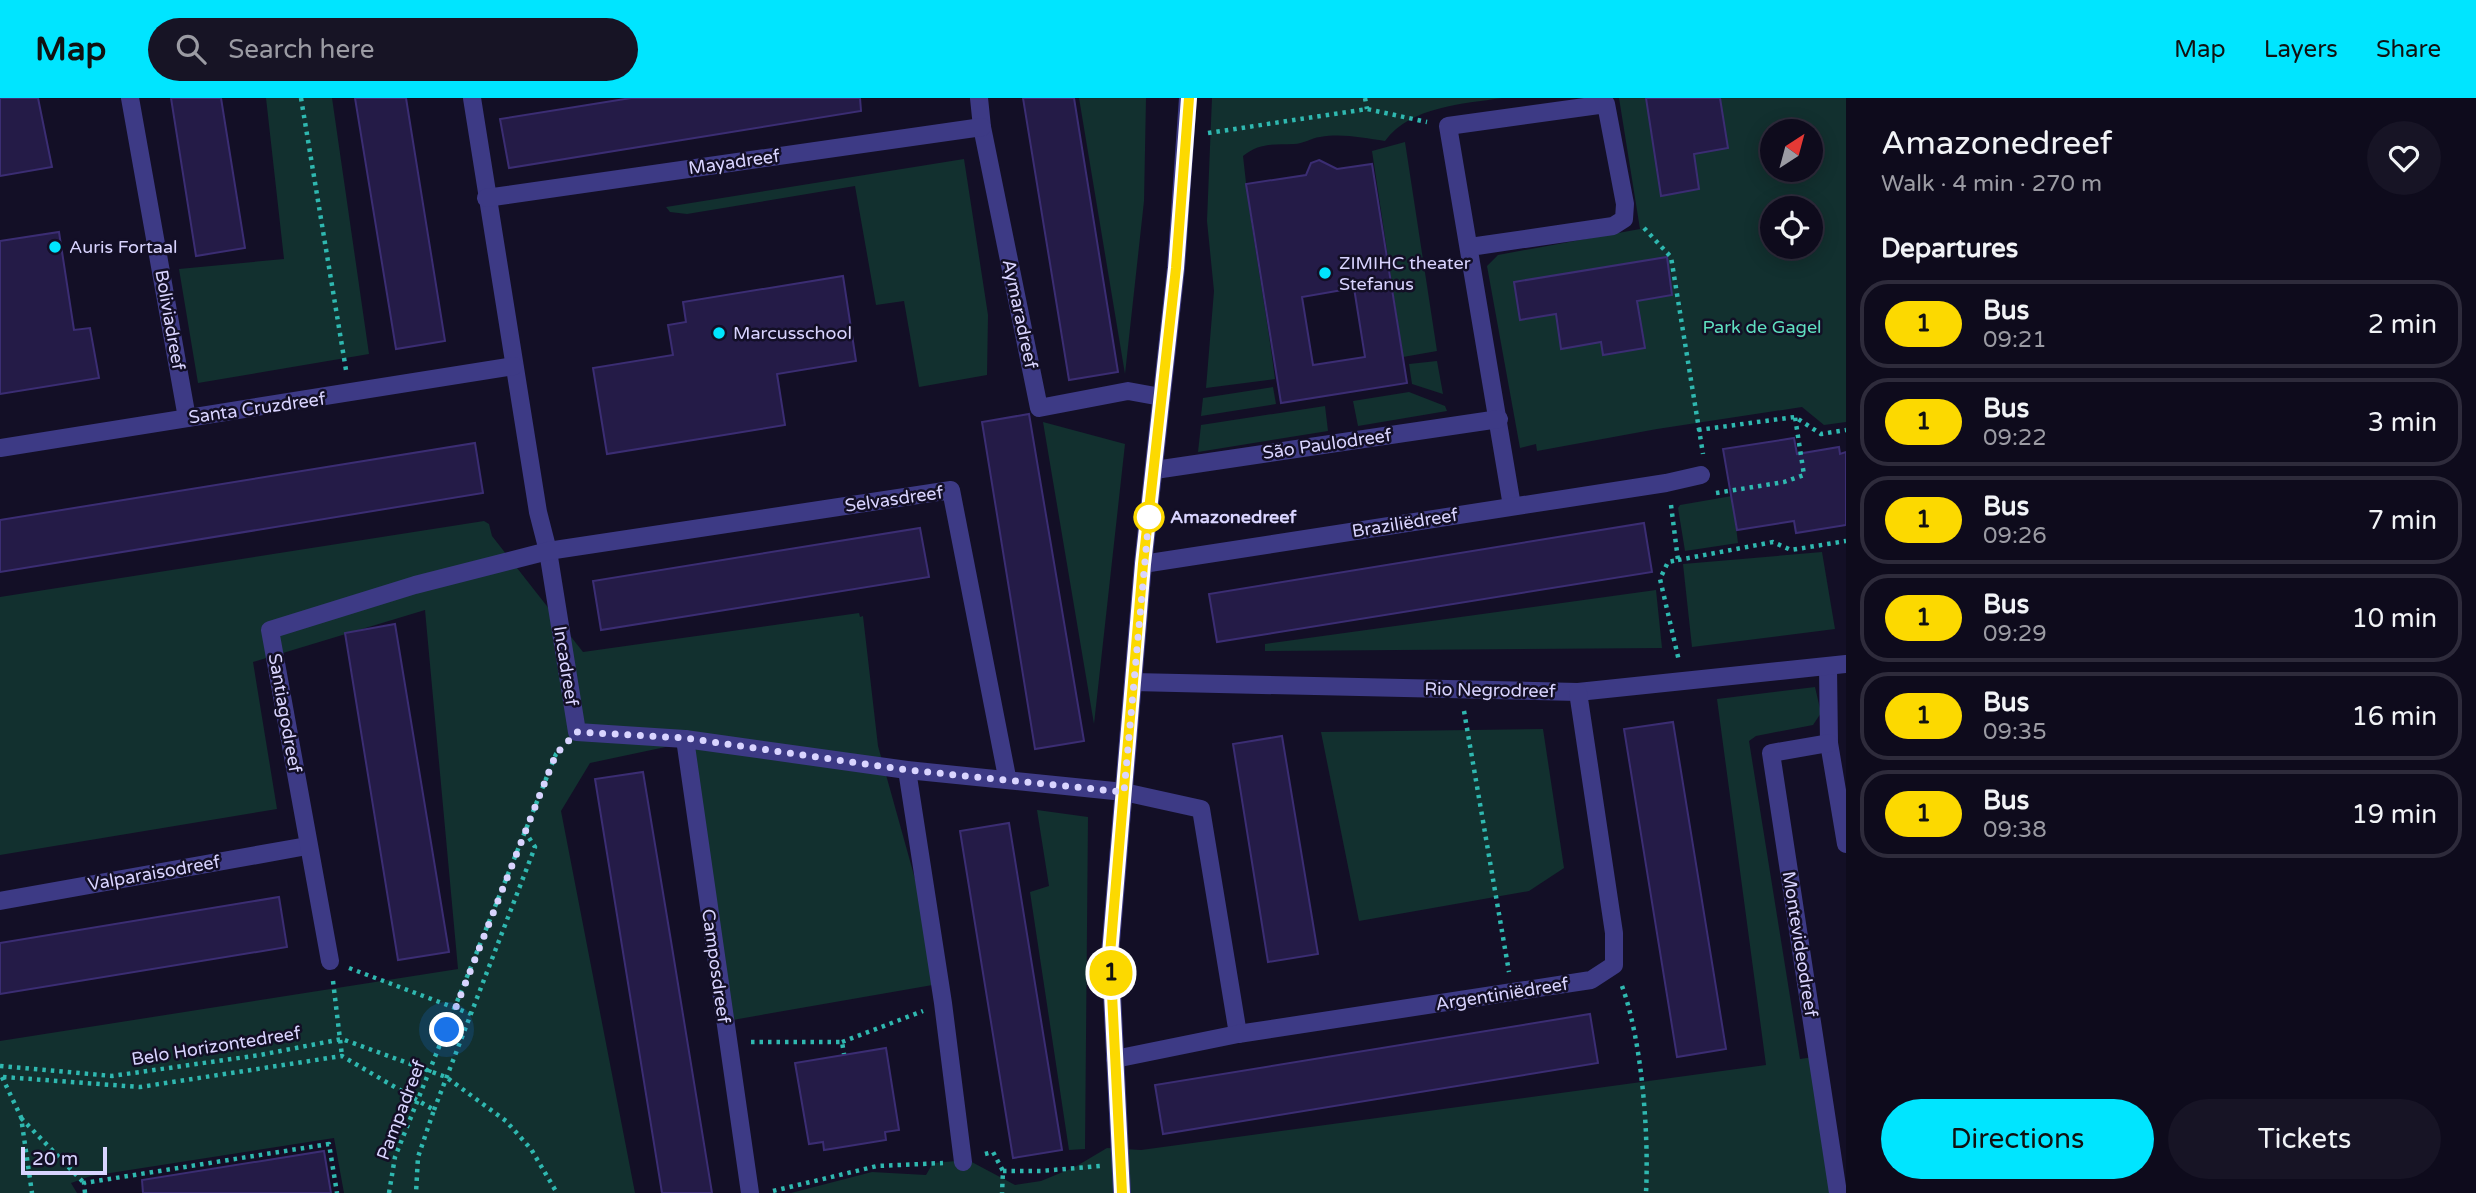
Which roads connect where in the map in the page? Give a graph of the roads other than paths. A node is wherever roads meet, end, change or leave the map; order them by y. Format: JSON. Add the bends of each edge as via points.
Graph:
{"nodes":[{"id":1,"x":130,"y":98,"type":"edge"},
{"id":2,"x":472,"y":98,"type":"edge"},
{"id":3,"x":979,"y":98,"type":"edge"},
{"id":4,"x":1188,"y":98,"type":"edge"},
{"id":5,"x":982,"y":127,"type":"junction"},
{"id":6,"x":486,"y":198,"type":"junction"},
{"id":7,"x":1470,"y":247,"type":"junction"},
{"id":8,"x":514,"y":366,"type":"junction"},
{"id":9,"x":1161,"y":397,"type":"junction"},
{"id":10,"x":187,"y":418,"type":"junction"},
{"id":11,"x":1499,"y":419,"type":"junction"},
{"id":12,"x":0,"y":448,"type":"edge"},
{"id":13,"x":1155,"y":470,"type":"junction"},
{"id":14,"x":1701,"y":475,"type":"road end"},
{"id":15,"x":1512,"y":506,"type":"junction"},
{"id":16,"x":548,"y":551,"type":"junction"},
{"id":17,"x":1143,"y":564,"type":"junction"},
{"id":18,"x":1837,"y":666,"type":"edge"},
{"id":19,"x":1133,"y":682,"type":"junction"},
{"id":20,"x":1578,"y":692,"type":"junction"},
{"id":21,"x":685,"y":738,"type":"junction"},
{"id":22,"x":1829,"y":743,"type":"junction"},
{"id":23,"x":907,"y":770,"type":"junction"},
{"id":24,"x":1007,"y":778,"type":"junction"},
{"id":25,"x":1124,"y":792,"type":"junction"},
{"id":26,"x":1846,"y":844,"type":"edge"},
{"id":27,"x":307,"y":846,"type":"junction"},
{"id":28,"x":0,"y":901,"type":"edge"},
{"id":29,"x":330,"y":961,"type":"road end"},
{"id":30,"x":1238,"y":1034,"type":"junction"},
{"id":31,"x":1115,"y":1059,"type":"junction"},
{"id":32,"x":964,"y":1163,"type":"road end"},
{"id":33,"x":756,"y":1192,"type":"edge"},
{"id":34,"x":1122,"y":1193,"type":"edge"},
{"id":35,"x":1839,"y":1193,"type":"edge"}],
"edges":[{"from":1,"to":10,"type":"street","name":"Boliviadreef"},
{"from":2,"to":6,"type":"street","name":"Incadreef"},
{"from":3,"to":5,"type":"street","name":"Aymaradreef"},
{"from":4,"to":9,"type":"street"},
{"from":5,"to":6,"type":"street","name":"Mayadreef"},
{"from":5,"to":9,"type":"street","name":"Aymaradreef","via":[[1039,408],[1128,391]]},
{"from":6,"to":8,"type":"street","name":"Incadreef"},
{"from":7,"to":7,"type":"street","via":[[1448,126],[1606,104],[1624,219],[1613,226]]},
{"from":7,"to":11,"type":"street"},
{"from":8,"to":10,"type":"street","name":"Santa Cruzdreef"},
{"from":8,"to":16,"type":"street","name":"Incadreef"},
{"from":9,"to":13,"type":"street"},
{"from":10,"to":12,"type":"street","name":"Santa Cruzdreef"},
{"from":11,"to":13,"type":"street","name":"São Paulodreef"},
{"from":11,"to":15,"type":"street"},
{"from":13,"to":17,"type":"street"},
{"from":14,"to":15,"type":"street","name":"Braziliëdreef"},
{"from":15,"to":17,"type":"street","name":"Braziliëdreef"},
{"from":16,"to":21,"type":"street","name":"Incadreef","via":[[577,732]]},
{"from":16,"to":24,"type":"street","name":"Selvasdreef","via":[[951,490]]},
{"from":16,"to":27,"type":"street","name":"Santiagodreef","via":[[415,585],[270,630]]},
{"from":17,"to":19,"type":"street"},
{"from":18,"to":20,"type":"street","name":"Rio Negrodreef"},
{"from":18,"to":22,"type":"street"},
{"from":19,"to":20,"type":"street","name":"Rio Negrodreef"},
{"from":19,"to":25,"type":"street"},
{"from":20,"to":30,"type":"street","name":"Argentiniëdreef","via":[[1614,933],[1614,965],[1591,980]]},
{"from":21,"to":23,"type":"street"},
{"from":21,"to":33,"type":"street","name":"Camposdreef","via":[[727,1042]]},
{"from":22,"to":26,"type":"street"},
{"from":22,"to":35,"type":"street","name":"Montevideodreef","via":[[1771,753]]},
{"from":23,"to":24,"type":"street"},
{"from":23,"to":32,"type":"street"},
{"from":24,"to":25,"type":"street"},
{"from":25,"to":30,"type":"street","via":[[1201,808]]},
{"from":25,"to":31,"type":"street","via":[[1110,954]]},
{"from":27,"to":28,"type":"street","name":"Valparaisodreef"},
{"from":27,"to":29,"type":"street","name":"Santiagodreef"},
{"from":30,"to":31,"type":"street","name":"Argentiniëdreef"},
{"from":31,"to":34,"type":"street"}]}
